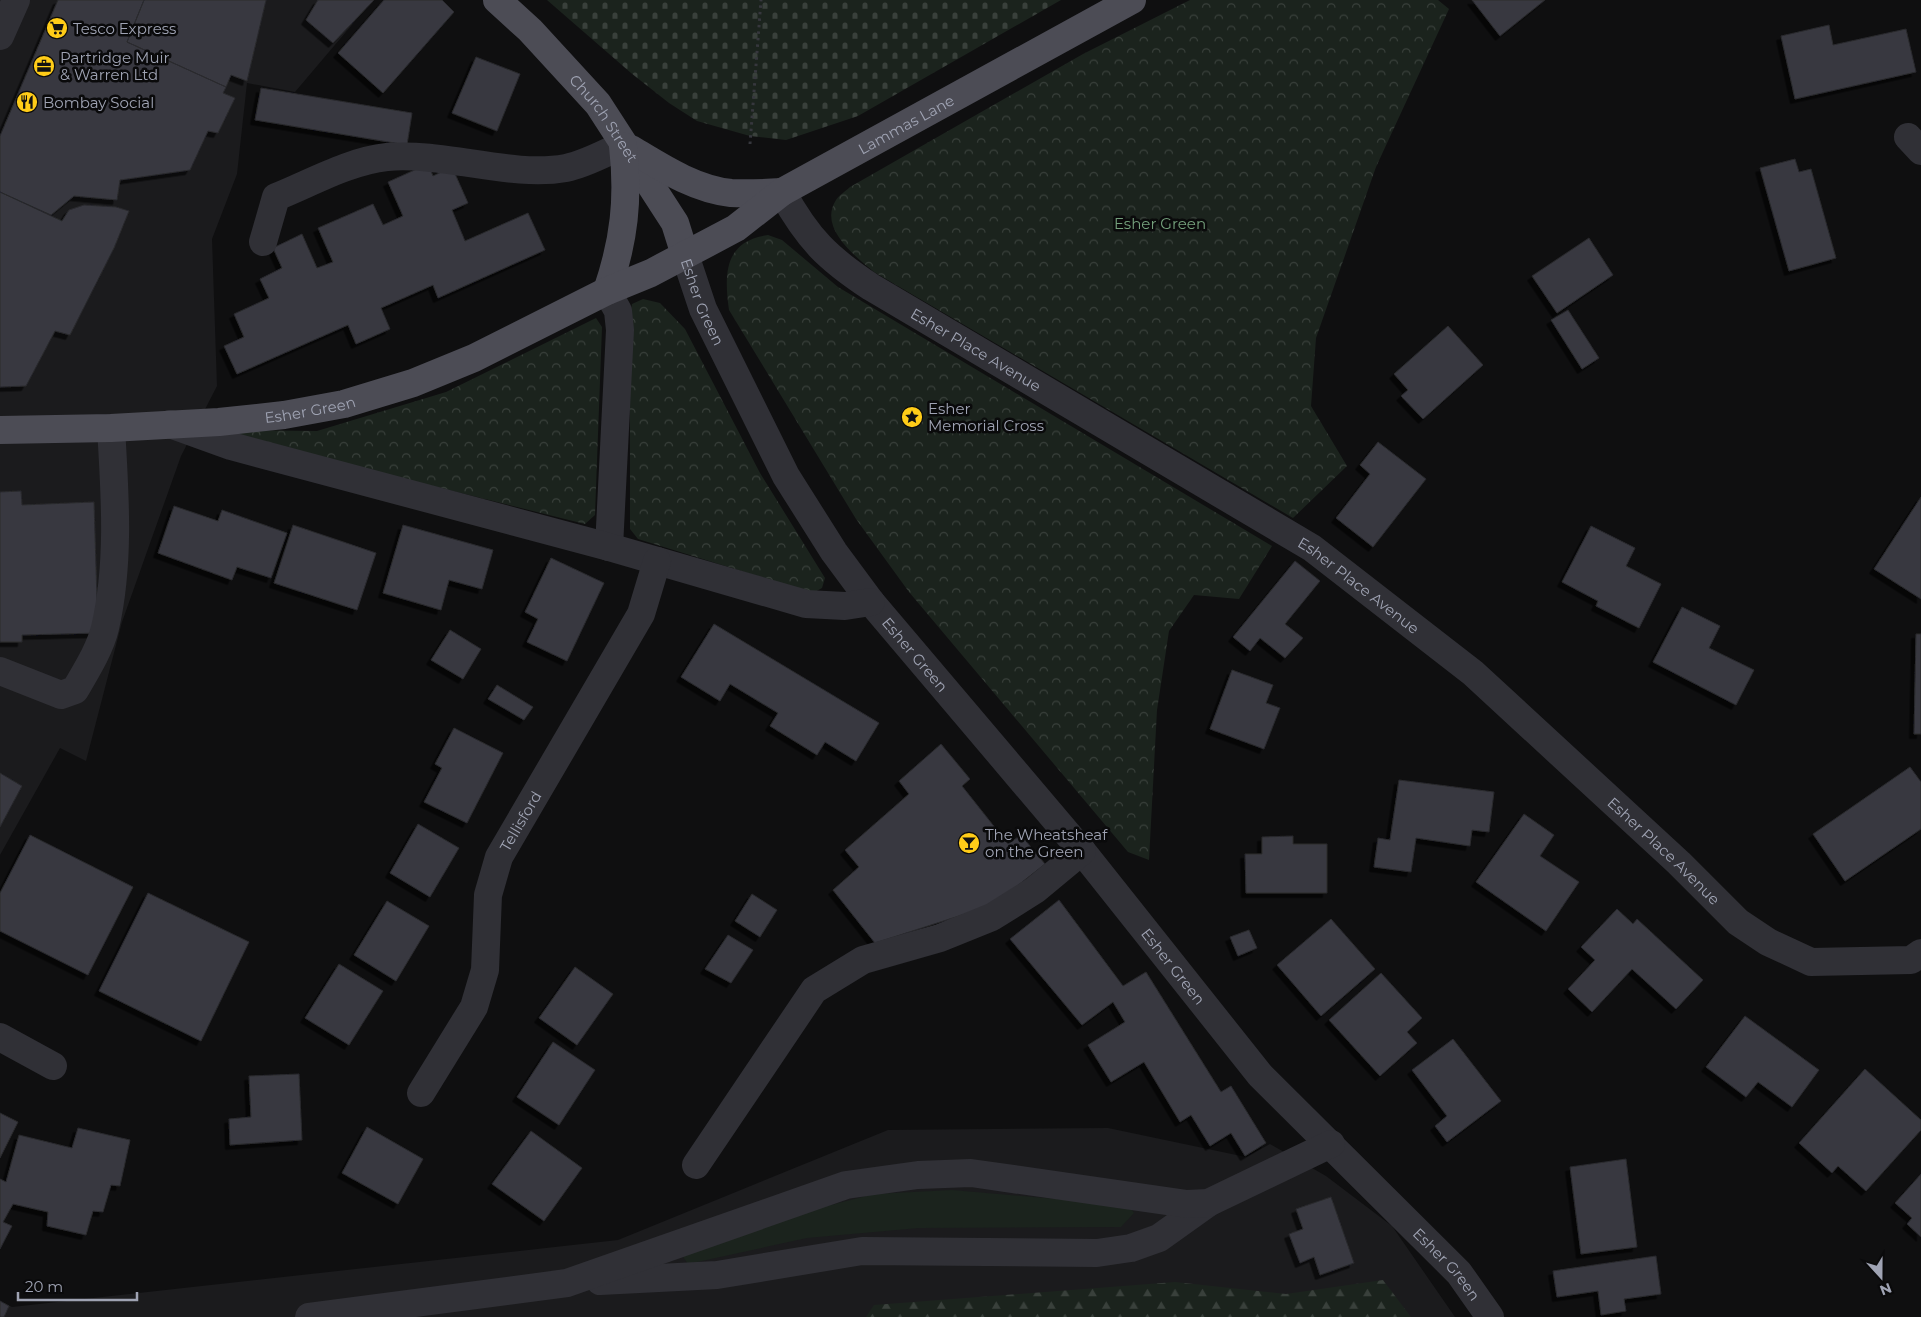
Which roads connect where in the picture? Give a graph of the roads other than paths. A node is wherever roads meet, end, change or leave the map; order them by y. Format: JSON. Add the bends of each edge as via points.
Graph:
{"nodes":[{"id":1,"x":16,"y":0,"type":"edge"},
{"id":2,"x":497,"y":0,"type":"edge"},
{"id":3,"x":1132,"y":0,"type":"edge"},
{"id":4,"x":0,"y":36,"type":"edge"},
{"id":5,"x":623,"y":145,"type":"junction"},
{"id":6,"x":782,"y":192,"type":"junction"},
{"id":7,"x":263,"y":242,"type":"dead end"},
{"id":8,"x":685,"y":255,"type":"junction"},
{"id":9,"x":608,"y":291,"type":"junction"},
{"id":10,"x":170,"y":424,"type":"junction"},
{"id":11,"x":111,"y":428,"type":"junction"},
{"id":12,"x":0,"y":430,"type":"edge"},
{"id":13,"x":609,"y":547,"type":"junction"},
{"id":14,"x":657,"y":561,"type":"junction"},
{"id":15,"x":871,"y":602,"type":"junction"},
{"id":16,"x":0,"y":671,"type":"edge"},
{"id":17,"x":1082,"y":851,"type":"junction"},
{"id":18,"x":1918,"y":959,"type":"edge"},
{"id":19,"x":0,"y":1037,"type":"edge"},
{"id":20,"x":53,"y":1066,"type":"dead end"},
{"id":21,"x":421,"y":1093,"type":"dead end"},
{"id":22,"x":1331,"y":1144,"type":"junction"},
{"id":23,"x":696,"y":1165,"type":"dead end"},
{"id":24,"x":1208,"y":1202,"type":"junction"},
{"id":25,"x":567,"y":1283,"type":"junction"},
{"id":26,"x":309,"y":1317,"type":"edge"},
{"id":27,"x":1490,"y":1317,"type":"edge"}],
"edges":[{"from":1,"to":4,"type":"street"},
{"from":2,"to":5,"type":"main road","name":"Church Street","via":[[530,30],[598,104]]},
{"from":3,"to":6,"type":"main road","name":"Lammas Lane"},
{"from":5,"to":6,"type":"main road","via":[[683,179],[704,186],[729,193]]},
{"from":5,"to":7,"type":"street","via":[[567,168],[529,171],[465,160],[388,157],[360,163],[276,197]]},
{"from":5,"to":8,"type":"main road","name":"Church Street","via":[[675,224]]},
{"from":5,"to":9,"type":"main road","via":[[626,210]]},
{"from":6,"to":8,"type":"main road","name":"Lammas Lane","via":[[736,228]]},
{"from":6,"to":18,"type":"street","name":"Esher Place Avenue","via":[[816,244],[836,264],[1320,554],[1473,673],[1679,863],[1738,922],[1768,942],[1811,962]]},
{"from":8,"to":9,"type":"main road","name":"Esher Green"},
{"from":8,"to":15,"type":"street","name":"Esher Green","via":[[702,310],[786,476],[834,552]]},
{"from":9,"to":10,"type":"main road","name":"Esher Green","via":[[474,358],[413,383],[344,404],[284,415]]},
{"from":9,"to":13,"type":"street","via":[[618,311],[620,330]]},
{"from":10,"to":11,"type":"main road","name":"Esher Green"},
{"from":10,"to":13,"type":"street","name":"Esher Green","via":[[231,446]]},
{"from":11,"to":12,"type":"main road","name":"Esher Green"},
{"from":11,"to":16,"type":"street","via":[[114,567],[105,629],[96,649],[75,690],[62,695]]},
{"from":13,"to":14,"type":"street","name":"Esher Green"},
{"from":14,"to":15,"type":"street","name":"Esher Green","via":[[806,604],[845,606]]},
{"from":14,"to":21,"type":"street","name":"Tellisford","via":[[641,614],[499,857],[488,895],[485,970],[474,1007]]},
{"from":15,"to":17,"type":"street","name":"Esher Green"},
{"from":17,"to":22,"type":"street","name":"Esher Green","via":[[1260,1075]]},
{"from":17,"to":23,"type":"street","via":[[1035,890],[992,918],[940,938],[863,960],[814,990]]},
{"from":19,"to":20,"type":"street"},
{"from":22,"to":24,"type":"street"},
{"from":22,"to":27,"type":"street","name":"Esher Green","via":[[1459,1273]]},
{"from":24,"to":25,"type":"street","via":[[1159,1238],[1131,1248],[1097,1253],[862,1252],[717,1275]]},
{"from":24,"to":25,"type":"street","via":[[1187,1204],[971,1174],[918,1175],[846,1185]]},
{"from":25,"to":26,"type":"street"}]}
